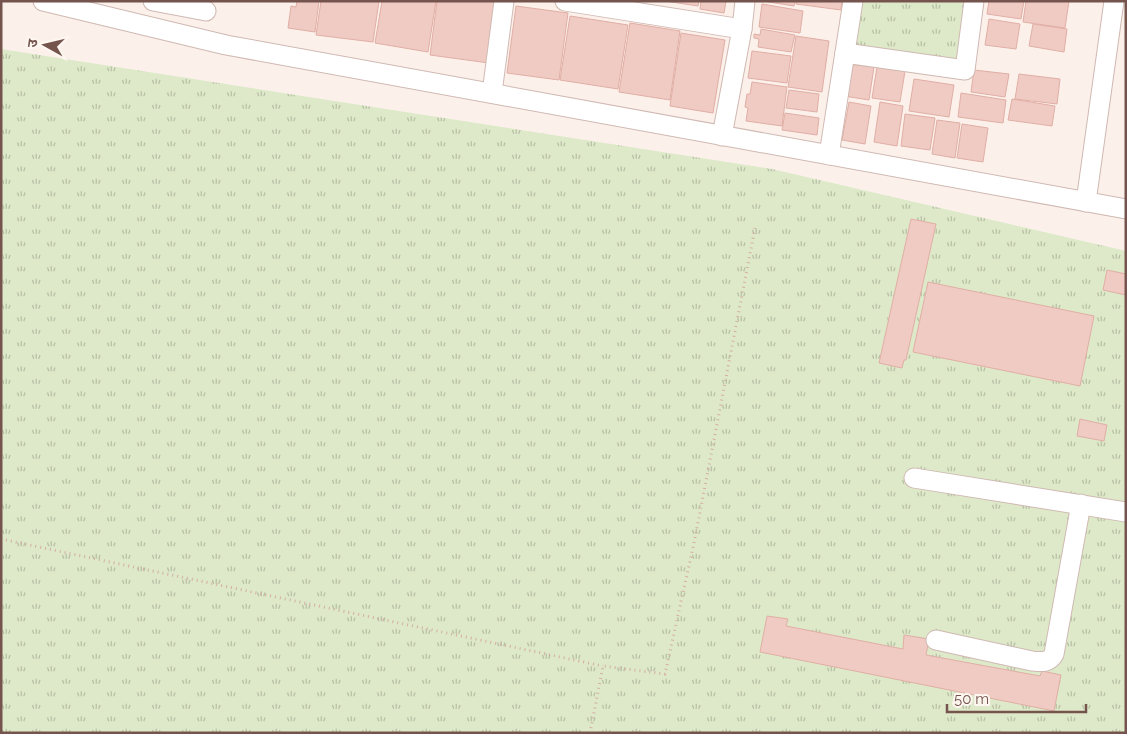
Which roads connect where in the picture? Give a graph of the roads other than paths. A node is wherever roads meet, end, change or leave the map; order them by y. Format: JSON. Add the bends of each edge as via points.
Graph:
{"nodes":[{"id":1,"x":43,"y":1,"type":"edge"},
{"id":2,"x":153,"y":1,"type":"edge"},
{"id":3,"x":504,"y":1,"type":"edge"},
{"id":4,"x":565,"y":1,"type":"edge"},
{"id":5,"x":745,"y":1,"type":"edge"},
{"id":6,"x":854,"y":1,"type":"edge"},
{"id":7,"x":974,"y":1,"type":"edge"},
{"id":8,"x":1114,"y":1,"type":"edge"},
{"id":9,"x":206,"y":11,"type":"dead end"},
{"id":10,"x":742,"y":30,"type":"junction"},
{"id":11,"x":846,"y":53,"type":"junction"},
{"id":12,"x":492,"y":93,"type":"junction"},
{"id":13,"x":722,"y":136,"type":"junction"},
{"id":14,"x":829,"y":155,"type":"junction"},
{"id":15,"x":1086,"y":202,"type":"junction"},
{"id":16,"x":1126,"y":210,"type":"edge"},
{"id":17,"x":914,"y":478,"type":"dead end"},
{"id":18,"x":1081,"y":504,"type":"junction"},
{"id":19,"x":1126,"y":512,"type":"edge"},
{"id":20,"x":936,"y":640,"type":"dead end"}],
"edges":[{"from":1,"to":12,"type":"street","via":[[226,45]]},
{"from":2,"to":9,"type":"street"},
{"from":3,"to":12,"type":"street"},
{"from":4,"to":10,"type":"street"},
{"from":5,"to":10,"type":"street"},
{"from":6,"to":11,"type":"street"},
{"from":7,"to":11,"type":"street","via":[[965,70]]},
{"from":8,"to":15,"type":"street"},
{"from":10,"to":13,"type":"street"},
{"from":11,"to":14,"type":"street"},
{"from":12,"to":13,"type":"street"},
{"from":13,"to":14,"type":"street"},
{"from":14,"to":15,"type":"street"},
{"from":15,"to":16,"type":"street"},
{"from":17,"to":18,"type":"street"},
{"from":18,"to":19,"type":"street"},
{"from":18,"to":20,"type":"street","via":[[1051,659],[1032,661]]}]}
